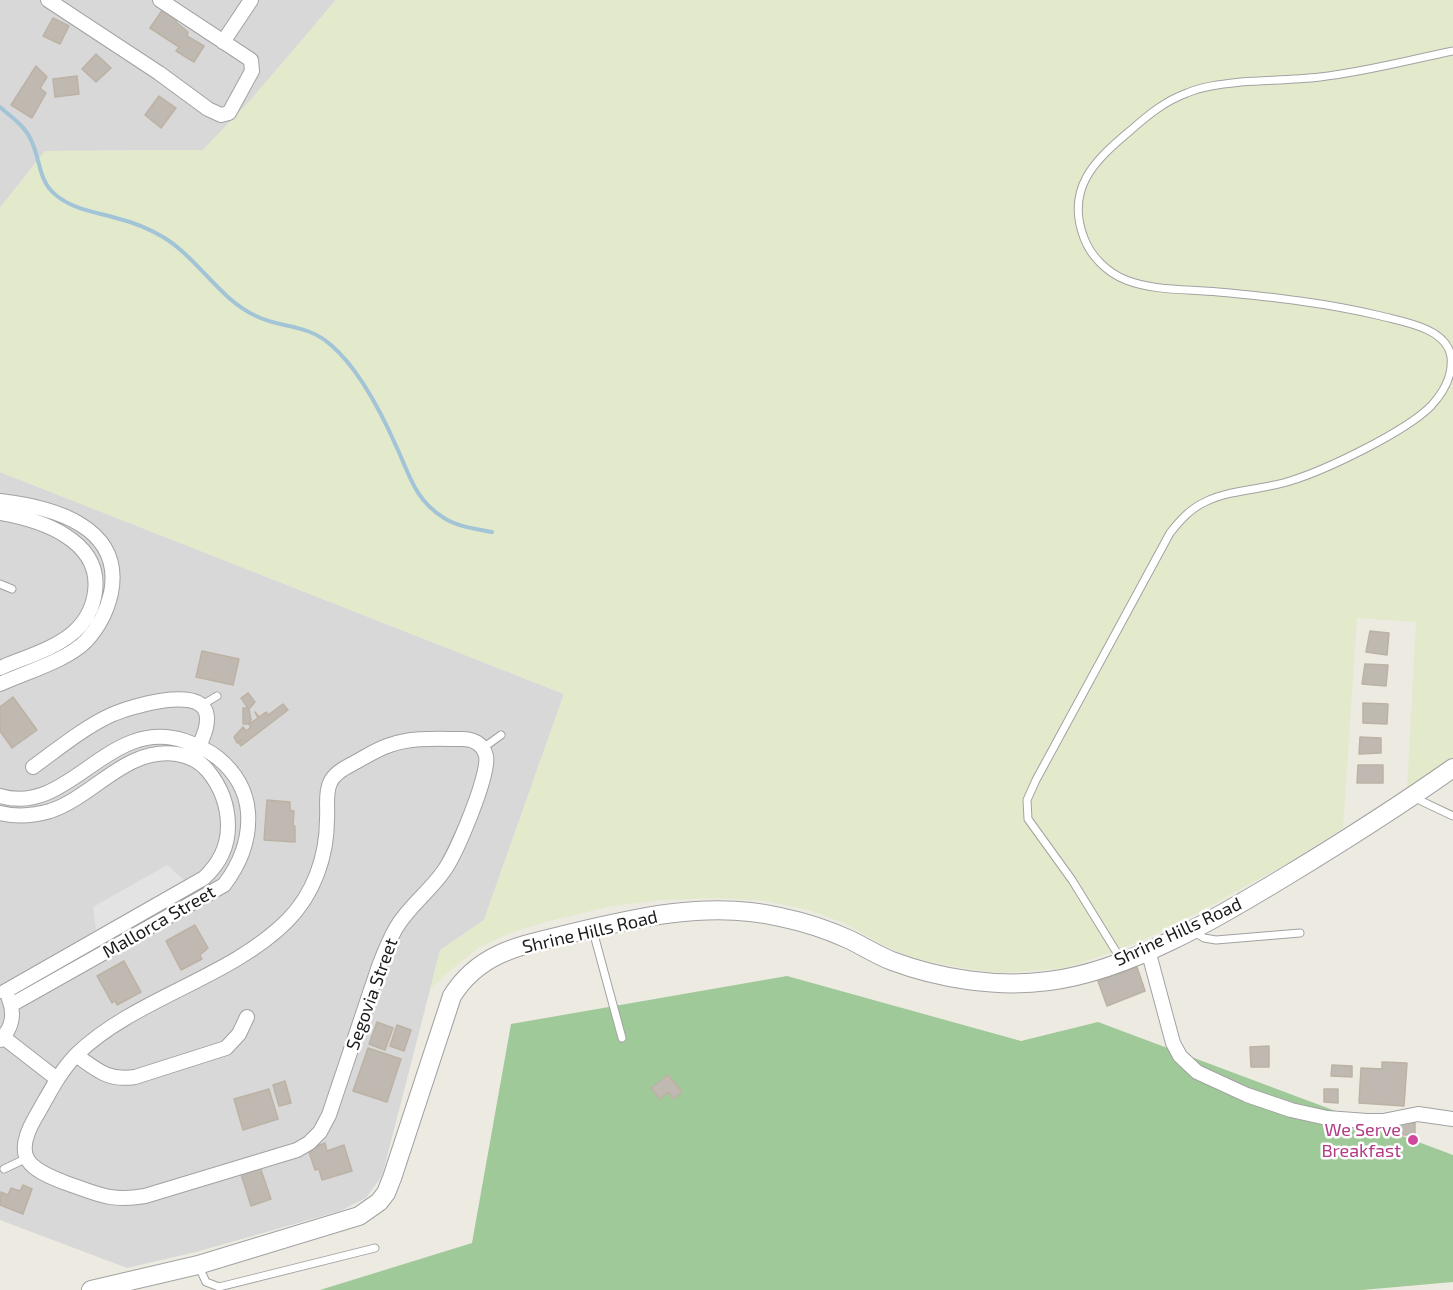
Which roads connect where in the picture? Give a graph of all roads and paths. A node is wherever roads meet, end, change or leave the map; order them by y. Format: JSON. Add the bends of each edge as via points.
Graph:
{"nodes":[{"id":1,"x":48,"y":0,"type":"edge"},
{"id":2,"x":160,"y":0,"type":"edge"},
{"id":3,"x":250,"y":0,"type":"edge"},
{"id":4,"x":223,"y":42,"type":"junction"},
{"id":5,"x":1453,"y":51,"type":"edge"},
{"id":6,"x":0,"y":501,"type":"edge"},
{"id":7,"x":0,"y":513,"type":"edge"},
{"id":8,"x":112,"y":567,"type":"junction"},
{"id":9,"x":94,"y":572,"type":"junction"},
{"id":10,"x":0,"y":584,"type":"edge"},
{"id":11,"x":12,"y":589,"type":"dead end"},
{"id":12,"x":0,"y":668,"type":"edge"},
{"id":13,"x":0,"y":684,"type":"edge"},
{"id":14,"x":217,"y":696,"type":"dead end"},
{"id":15,"x":202,"y":705,"type":"junction"},
{"id":16,"x":501,"y":735,"type":"dead end"},
{"id":17,"x":483,"y":748,"type":"junction"},
{"id":18,"x":197,"y":752,"type":"junction"},
{"id":19,"x":33,"y":767,"type":"dead end"},
{"id":20,"x":1453,"y":768,"type":"edge"},
{"id":21,"x":0,"y":796,"type":"edge"},
{"id":22,"x":1412,"y":796,"type":"junction"},
{"id":23,"x":0,"y":813,"type":"edge"},
{"id":24,"x":1453,"y":816,"type":"edge"},
{"id":25,"x":156,"y":906,"type":"junction"},
{"id":26,"x":164,"y":919,"type":"junction"},
{"id":27,"x":592,"y":928,"type":"junction"},
{"id":28,"x":1191,"y":930,"type":"junction"},
{"id":29,"x":1300,"y":933,"type":"dead end"},
{"id":30,"x":1148,"y":950,"type":"junction"},
{"id":31,"x":1122,"y":961,"type":"junction"},
{"id":32,"x":2,"y":990,"type":"edge"},
{"id":33,"x":11,"y":1005,"type":"junction"},
{"id":34,"x":247,"y":1017,"type":"dead end"},
{"id":35,"x":622,"y":1038,"type":"dead end"},
{"id":36,"x":2,"y":1039,"type":"edge"},
{"id":37,"x":76,"y":1055,"type":"junction"},
{"id":38,"x":57,"y":1079,"type":"junction"},
{"id":39,"x":1453,"y":1119,"type":"edge"},
{"id":40,"x":27,"y":1158,"type":"junction"},
{"id":41,"x":4,"y":1169,"type":"dead end"},
{"id":42,"x":375,"y":1248,"type":"dead end"},
{"id":43,"x":198,"y":1264,"type":"junction"},
{"id":44,"x":91,"y":1290,"type":"edge"}],
"edges":[{"from":1,"to":4,"type":"street","via":[[208,109],[225,115],[231,111],[253,64]]},
{"from":2,"to":4,"type":"street"},
{"from":3,"to":4,"type":"street"},
{"from":5,"to":31,"type":"lane","via":[[1320,77],[1233,83],[1190,91],[1142,120],[1104,153],[1083,182],[1077,212],[1085,242],[1112,273],[1156,286],[1303,300],[1429,331],[1447,344],[1452,368],[1441,393],[1419,416],[1395,431],[1307,476],[1198,505],[1170,533],[1027,800],[1028,819],[1072,880]]},
{"from":6,"to":8,"type":"street","via":[[30,505],[77,523],[101,541]]},
{"from":7,"to":9,"type":"street","via":[[73,540],[90,560]]},
{"from":8,"to":9,"type":"street"},
{"from":8,"to":13,"type":"street","via":[[103,618],[84,643]]},
{"from":9,"to":12,"type":"street","via":[[94,599],[75,631]]},
{"from":10,"to":11,"type":"lane"},
{"from":14,"to":15,"type":"lane"},
{"from":15,"to":18,"type":"street","via":[[207,722]]},
{"from":15,"to":19,"type":"street","via":[[185,699],[126,709],[92,726]]},
{"from":16,"to":17,"type":"lane"},
{"from":17,"to":37,"type":"street","via":[[470,739],[403,742],[382,748],[334,776],[327,791],[322,861],[314,884],[288,921],[246,953],[115,1026]]},
{"from":17,"to":40,"type":"street","name":"Segovia Street","via":[[484,774],[453,857],[408,911],[388,944],[329,1115],[309,1143],[282,1155],[129,1199],[107,1197],[47,1176],[38,1172]]},
{"from":18,"to":21,"type":"street","name":"Mallorca Street","via":[[170,737],[134,741],[44,795],[15,800]]},
{"from":18,"to":23,"type":"street","name":"Mallorca Street","via":[[141,757],[50,811],[20,816]]},
{"from":18,"to":25,"type":"street","name":"Mallorca Street","via":[[225,800],[225,846],[221,859],[204,878]]},
{"from":18,"to":26,"type":"street","name":"Mallorca Street","via":[[224,763],[241,785],[248,813],[245,844],[224,885]]},
{"from":20,"to":22,"type":"street","name":"Shrine Hills Road"},
{"from":22,"to":24,"type":"lane"},
{"from":22,"to":28,"type":"street","name":"Shrine Hills Road","via":[[1278,881]]},
{"from":25,"to":26,"type":"street"},
{"from":25,"to":32,"type":"street","name":"Mallorca Street"},
{"from":26,"to":33,"type":"street","name":"Mallorca Street"},
{"from":27,"to":31,"type":"street","name":"Shrine Hills Road","via":[[662,915],[759,913],[827,930],[891,961],[952,977],[1002,983],[1051,981]]},
{"from":27,"to":35,"type":"lane"},
{"from":27,"to":43,"type":"street","name":"Shrine Hills Road","via":[[499,954],[469,972],[460,983],[447,1008],[392,1178],[386,1193],[371,1209],[345,1221]]},
{"from":28,"to":29,"type":"lane","via":[[1204,939],[1216,940]]},
{"from":28,"to":30,"type":"street","name":"Shrine Hills Road"},
{"from":30,"to":31,"type":"street","name":"Shrine Hills Road"},
{"from":30,"to":39,"type":"street","via":[[1173,1043],[1197,1072],[1247,1095],[1310,1115],[1367,1121],[1418,1114]]},
{"from":32,"to":33,"type":"street"},
{"from":33,"to":36,"type":"street","via":[[10,1028]]},
{"from":34,"to":37,"type":"street","via":[[226,1048],[135,1077],[111,1077]]},
{"from":36,"to":38,"type":"street"},
{"from":37,"to":38,"type":"street"},
{"from":38,"to":40,"type":"street","via":[[28,1130]]},
{"from":40,"to":41,"type":"lane"},
{"from":42,"to":43,"type":"lane","via":[[219,1287],[206,1282]]},
{"from":43,"to":44,"type":"street","name":"Shrine Hills Road"}]}
